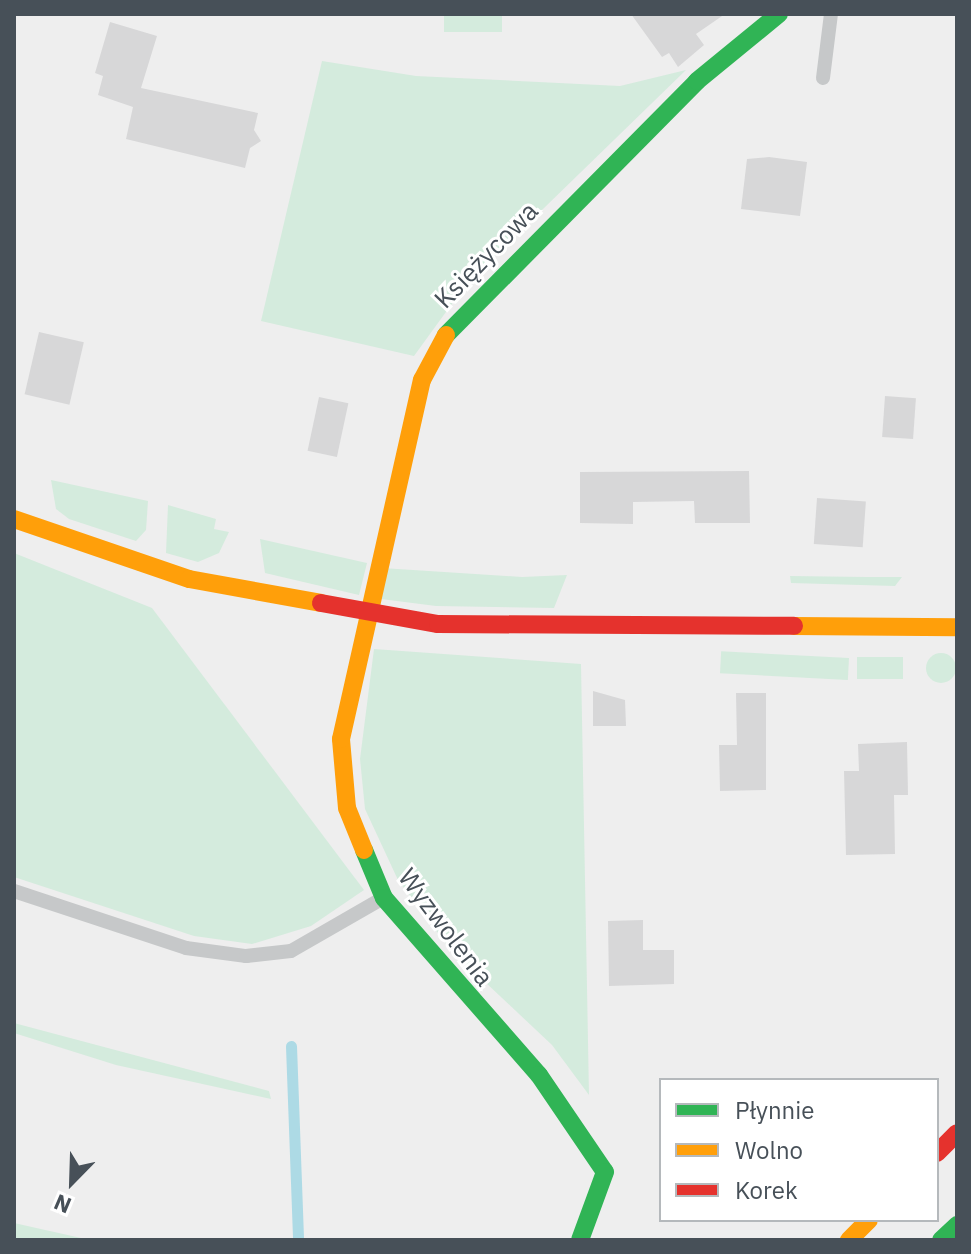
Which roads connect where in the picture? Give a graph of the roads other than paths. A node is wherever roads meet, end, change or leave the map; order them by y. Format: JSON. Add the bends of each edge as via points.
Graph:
{"nodes":[{"id":1,"x":779,"y":14,"type":"edge"},
{"id":2,"x":831,"y":14,"type":"edge"},
{"id":3,"x":823,"y":78,"type":"dead end"},
{"id":4,"x":14,"y":519,"type":"edge"},
{"id":5,"x":363,"y":615,"type":"junction"},
{"id":6,"x":957,"y":627,"type":"edge"},
{"id":7,"x":14,"y":891,"type":"edge"},
{"id":8,"x":384,"y":898,"type":"junction"},
{"id":9,"x":957,"y":1133,"type":"edge"},
{"id":10,"x":939,"y":1151,"type":"edge"},
{"id":11,"x":867,"y":1222,"type":"edge"},
{"id":12,"x":957,"y":1225,"type":"edge"},
{"id":13,"x":580,"y":1240,"type":"edge"},
{"id":14,"x":849,"y":1240,"type":"edge"},
{"id":15,"x":941,"y":1240,"type":"edge"}],
"edges":[{"from":1,"to":5,"type":"main road","name":"Księżycowa","via":[[697,81],[445,336],[422,380]]},
{"from":2,"to":3,"type":"lane"},
{"from":4,"to":5,"type":"main road","via":[[189,579]]},
{"from":5,"to":6,"type":"main road","via":[[516,629]]},
{"from":5,"to":8,"type":"main road","name":"Wyzwolenia","via":[[341,739],[347,808]]},
{"from":7,"to":8,"type":"lane","via":[[186,948],[246,956],[291,951]]},
{"from":8,"to":13,"type":"main road","name":"Wyzwolenia","via":[[589,1140],[605,1172]]},
{"from":9,"to":10,"type":"main road"},
{"from":11,"to":14,"type":"main road"},
{"from":12,"to":15,"type":"main road"}]}
